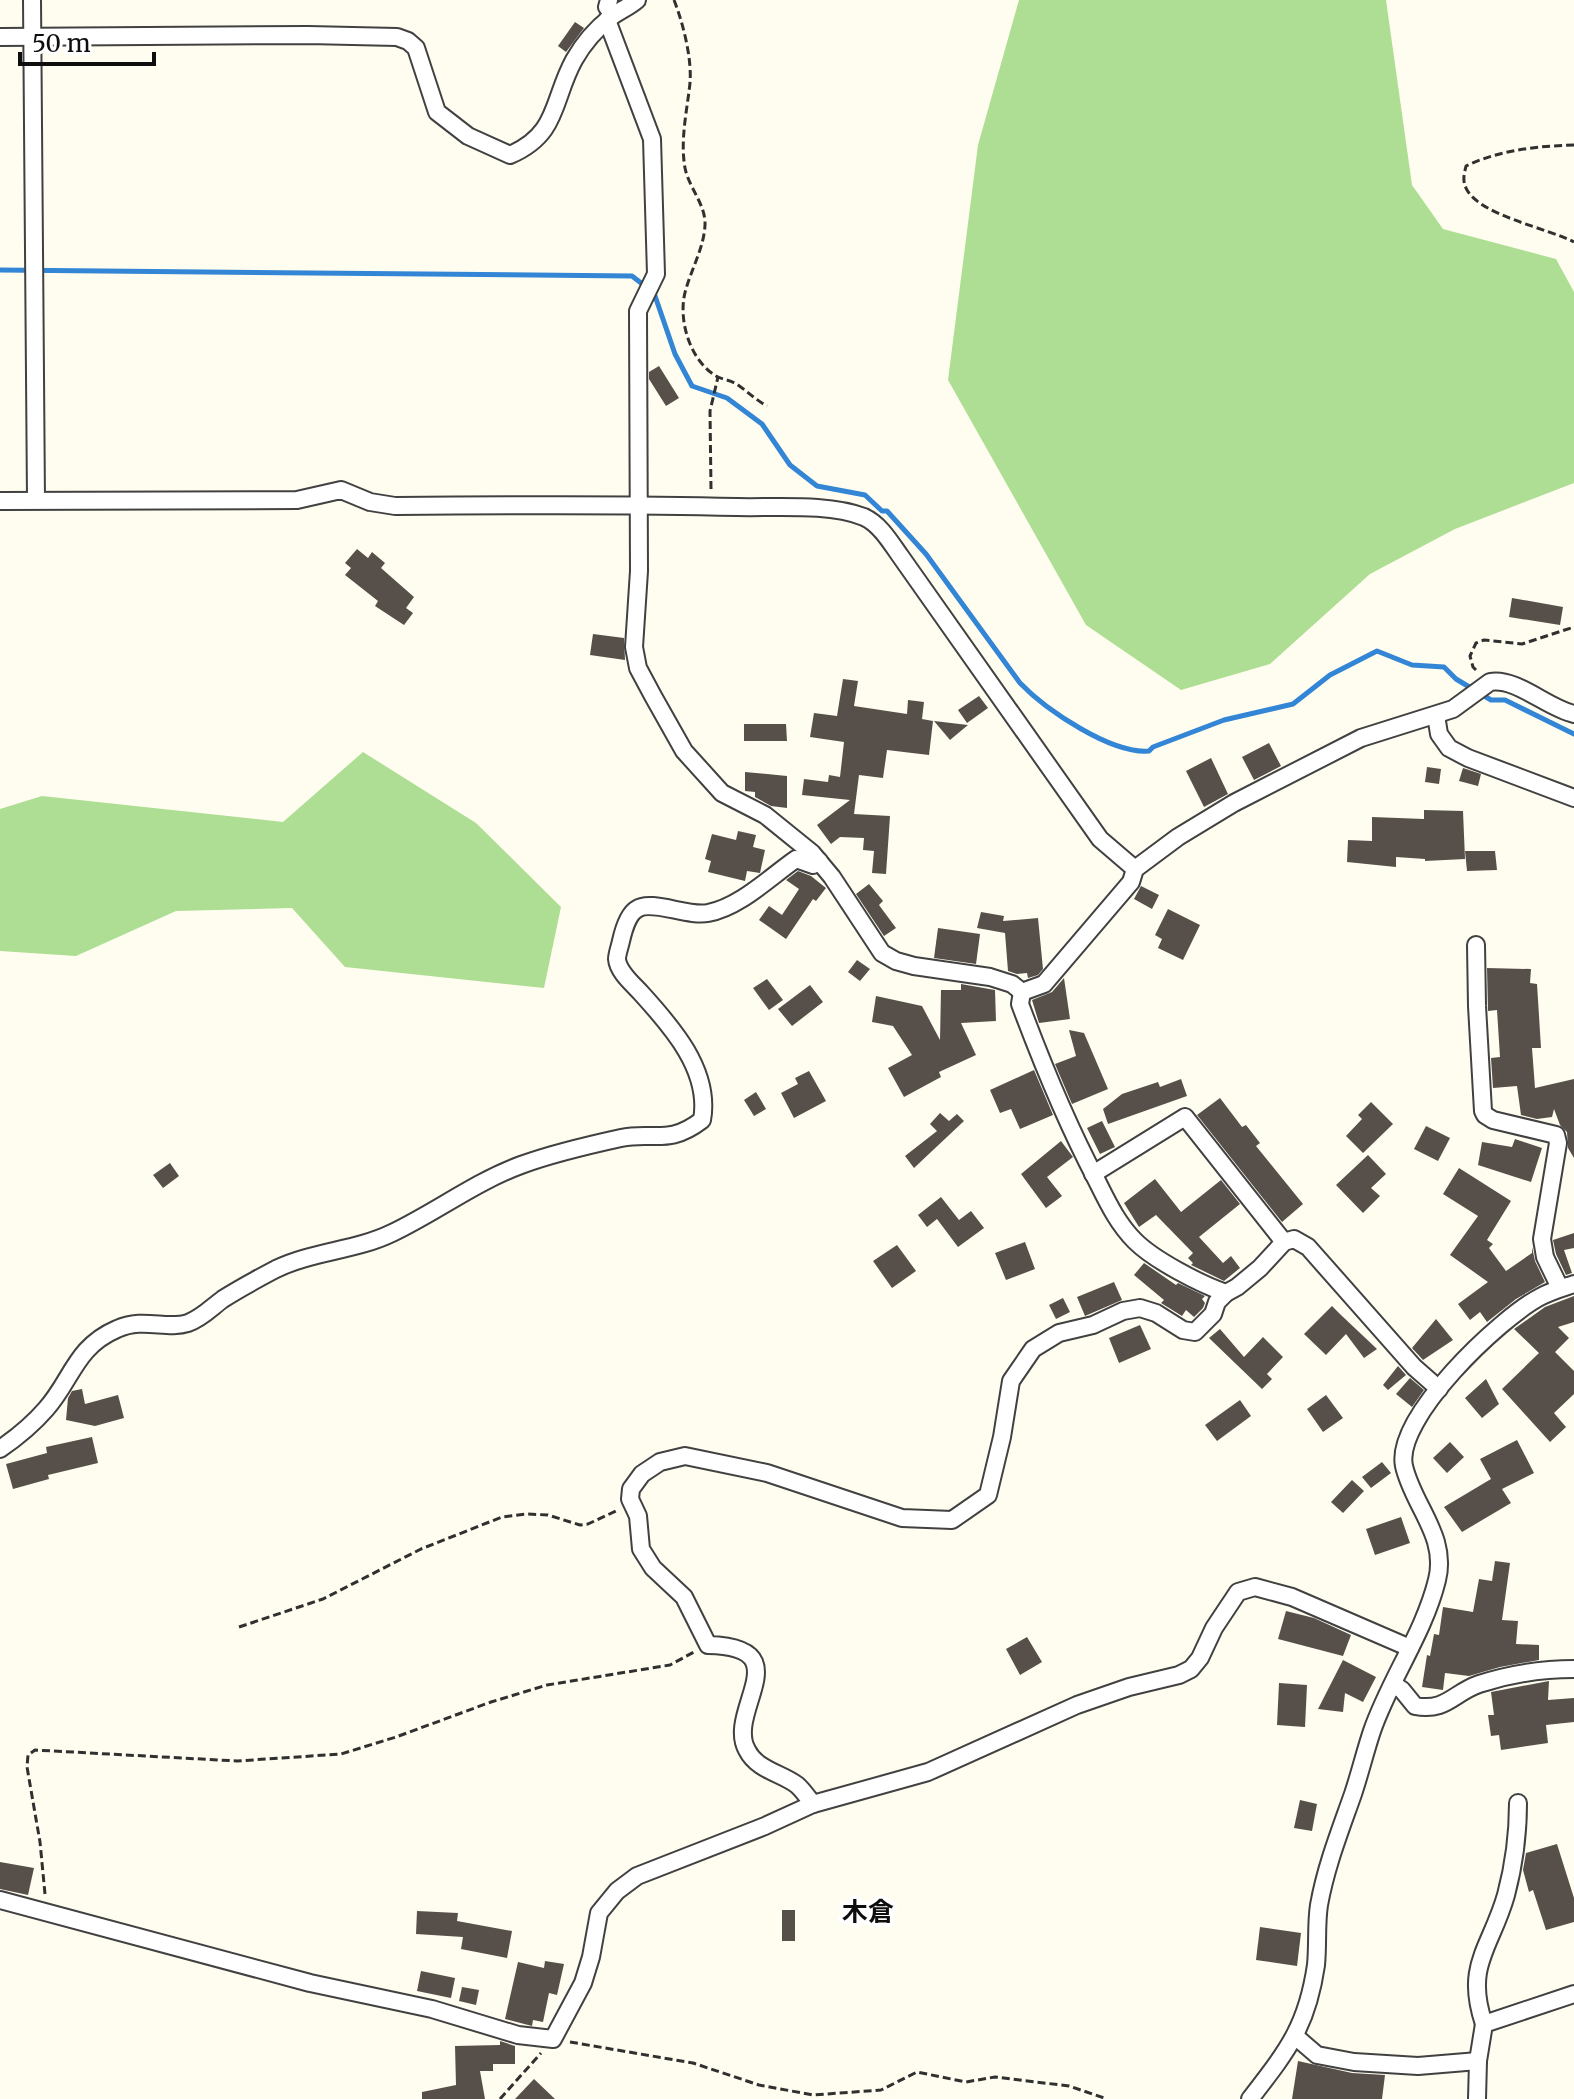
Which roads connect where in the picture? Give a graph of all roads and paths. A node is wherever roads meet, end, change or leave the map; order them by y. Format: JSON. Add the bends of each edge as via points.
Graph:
{"nodes":[{"id":1,"x":32,"y":0,"type":"edge"},
{"id":2,"x":637,"y":0,"type":"edge"},
{"id":3,"x":674,"y":0,"type":"edge"},
{"id":4,"x":610,"y":12,"type":"edge"},
{"id":5,"x":0,"y":37,"type":"edge"},
{"id":6,"x":31,"y":38,"type":"junction"},
{"id":7,"x":1574,"y":145,"type":"edge"},
{"id":8,"x":1574,"y":242,"type":"edge"},
{"id":9,"x":718,"y":377,"type":"junction"},
{"id":10,"x":767,"y":406,"type":"dead end"},
{"id":11,"x":36,"y":500,"type":"junction"},
{"id":12,"x":0,"y":501,"type":"edge"},
{"id":13,"x":639,"y":505,"type":"junction"},
{"id":14,"x":712,"y":506,"type":"junction"},
{"id":15,"x":1574,"y":627,"type":"edge"},
{"id":16,"x":1488,"y":684,"type":"junction"},
{"id":17,"x":1574,"y":714,"type":"edge"},
{"id":18,"x":1436,"y":715,"type":"junction"},
{"id":19,"x":1574,"y":798,"type":"edge"},
{"id":20,"x":819,"y":861,"type":"junction"},
{"id":21,"x":1135,"y":869,"type":"junction"},
{"id":22,"x":1476,"y":945,"type":"dead end"},
{"id":23,"x":1022,"y":992,"type":"junction"},
{"id":24,"x":1093,"y":1174,"type":"junction"},
{"id":25,"x":1284,"y":1242,"type":"junction"},
{"id":26,"x":1567,"y":1286,"type":"edge"},
{"id":27,"x":1226,"y":1293,"type":"junction"},
{"id":28,"x":1439,"y":1389,"type":"junction"},
{"id":29,"x":0,"y":1449,"type":"edge"},
{"id":30,"x":631,"y":1506,"type":"junction"},
{"id":31,"x":239,"y":1627,"type":"dead end"},
{"id":32,"x":708,"y":1645,"type":"junction"},
{"id":33,"x":1410,"y":1648,"type":"junction"},
{"id":34,"x":1574,"y":1669,"type":"edge"},
{"id":35,"x":1393,"y":1684,"type":"junction"},
{"id":36,"x":1518,"y":1803,"type":"dead end"},
{"id":37,"x":813,"y":1804,"type":"junction"},
{"id":38,"x":0,"y":1900,"type":"edge"},
{"id":39,"x":43,"y":1912,"type":"junction"},
{"id":40,"x":1574,"y":1994,"type":"edge"},
{"id":41,"x":1484,"y":2024,"type":"junction"},
{"id":42,"x":1296,"y":2037,"type":"junction"},
{"id":43,"x":553,"y":2039,"type":"junction"},
{"id":44,"x":1478,"y":2061,"type":"junction"},
{"id":45,"x":502,"y":2098,"type":"edge"},
{"id":46,"x":1107,"y":2099,"type":"edge"},
{"id":47,"x":1250,"y":2099,"type":"edge"},
{"id":48,"x":1477,"y":2099,"type":"edge"}],
"edges":[{"from":1,"to":6,"type":"street"},
{"from":2,"to":4,"type":"street","via":[[624,11]]},
{"from":3,"to":9,"type":"path","via":[[690,67],[683,154],[706,223],[682,309],[692,348]]},
{"from":4,"to":6,"type":"street","via":[[573,61],[545,131],[510,155],[468,136],[437,112],[416,48],[397,37]]},
{"from":4,"to":13,"type":"street","via":[[652,139],[656,274],[638,311]]},
{"from":5,"to":6,"type":"street"},
{"from":6,"to":11,"type":"street"},
{"from":7,"to":8,"type":"path","via":[[1528,148],[1478,160],[1466,166],[1463,179],[1479,202]]},
{"from":9,"to":10,"type":"path"},
{"from":9,"to":14,"type":"path","via":[[710,411]]},
{"from":11,"to":12,"type":"street"},
{"from":11,"to":13,"type":"street","via":[[297,500],[341,490],[395,506]]},
{"from":13,"to":14,"type":"street"},
{"from":13,"to":20,"type":"street","via":[[634,647],[638,668],[684,751],[708,779],[793,835]]},
{"from":14,"to":21,"type":"street","via":[[819,509],[850,513],[874,524],[1100,839]]},
{"from":15,"to":16,"type":"path","via":[[1522,644],[1476,643],[1470,656],[1473,667]]},
{"from":16,"to":17,"type":"street","via":[[1513,685]]},
{"from":16,"to":18,"type":"street"},
{"from":18,"to":19,"type":"street","via":[[1439,734],[1449,748]]},
{"from":18,"to":21,"type":"street","via":[[1361,738],[1294,772],[1178,837]]},
{"from":20,"to":23,"type":"street","via":[[882,953],[914,966],[990,977]]},
{"from":20,"to":29,"type":"street","via":[[813,865],[796,859],[711,913],[651,905],[637,908],[630,917],[617,960],[668,1023],[697,1075],[705,1104],[702,1120],[690,1129],[658,1138],[624,1137],[522,1164],[392,1233],[279,1268],[185,1324],[118,1328],[86,1350],[47,1408]]},
{"from":21,"to":23,"type":"street","via":[[1131,882],[1044,984]]},
{"from":22,"to":26,"type":"street","via":[[1483,1111],[1493,1120],[1556,1135],[1542,1239],[1545,1257]]},
{"from":23,"to":24,"type":"street","via":[[1020,1004],[1042,1063]]},
{"from":24,"to":25,"type":"street","via":[[1185,1117]]},
{"from":24,"to":27,"type":"street","via":[[1120,1224],[1138,1243],[1200,1283]]},
{"from":25,"to":27,"type":"street"},
{"from":25,"to":28,"type":"street","via":[[1294,1239],[1308,1247]]},
{"from":26,"to":28,"type":"street","via":[[1517,1312]]},
{"from":27,"to":30,"type":"street","via":[[1195,1332],[1140,1308],[1059,1333],[1033,1349],[1011,1381],[988,1495],[952,1520],[902,1518],[767,1473],[685,1456],[660,1462],[642,1474],[631,1489]]},
{"from":28,"to":33,"type":"street","via":[[1404,1448],[1403,1463],[1440,1557],[1437,1583]]},
{"from":30,"to":31,"type":"path","via":[[580,1525],[548,1515],[502,1517],[421,1549],[323,1599]]},
{"from":30,"to":32,"type":"street","via":[[638,1516],[641,1549],[684,1597]]},
{"from":32,"to":37,"type":"street","via":[[742,1650],[751,1658],[757,1680],[741,1734],[747,1752],[797,1786]]},
{"from":32,"to":39,"type":"path","via":[[670,1665],[547,1685],[341,1754],[237,1761],[35,1750],[28,1755],[27,1767],[40,1842]]},
{"from":33,"to":35,"type":"street"},
{"from":33,"to":37,"type":"street","via":[[1292,1597],[1255,1587],[1238,1592],[1200,1658],[1179,1675],[1077,1705],[928,1772]]},
{"from":34,"to":35,"type":"street","via":[[1475,1685],[1428,1709],[1415,1706]]},
{"from":35,"to":42,"type":"street","via":[[1332,1848],[1319,1906],[1316,1964]]},
{"from":36,"to":41,"type":"street","via":[[1512,1873],[1475,1974]]},
{"from":37,"to":43,"type":"street","via":[[637,1876],[617,1891],[599,1913],[583,1983]]},
{"from":38,"to":39,"type":"street"},
{"from":39,"to":43,"type":"street","via":[[518,2035]]},
{"from":40,"to":41,"type":"street"},
{"from":41,"to":44,"type":"street"},
{"from":42,"to":44,"type":"street","via":[[1317,2055],[1354,2062],[1418,2066]]},
{"from":42,"to":47,"type":"street"},
{"from":43,"to":45,"type":"path"},
{"from":43,"to":46,"type":"path","via":[[693,2063],[759,2085],[813,2095],[881,2090],[917,2072],[966,2082],[995,2077],[1069,2086]]},
{"from":44,"to":48,"type":"street"}]}
